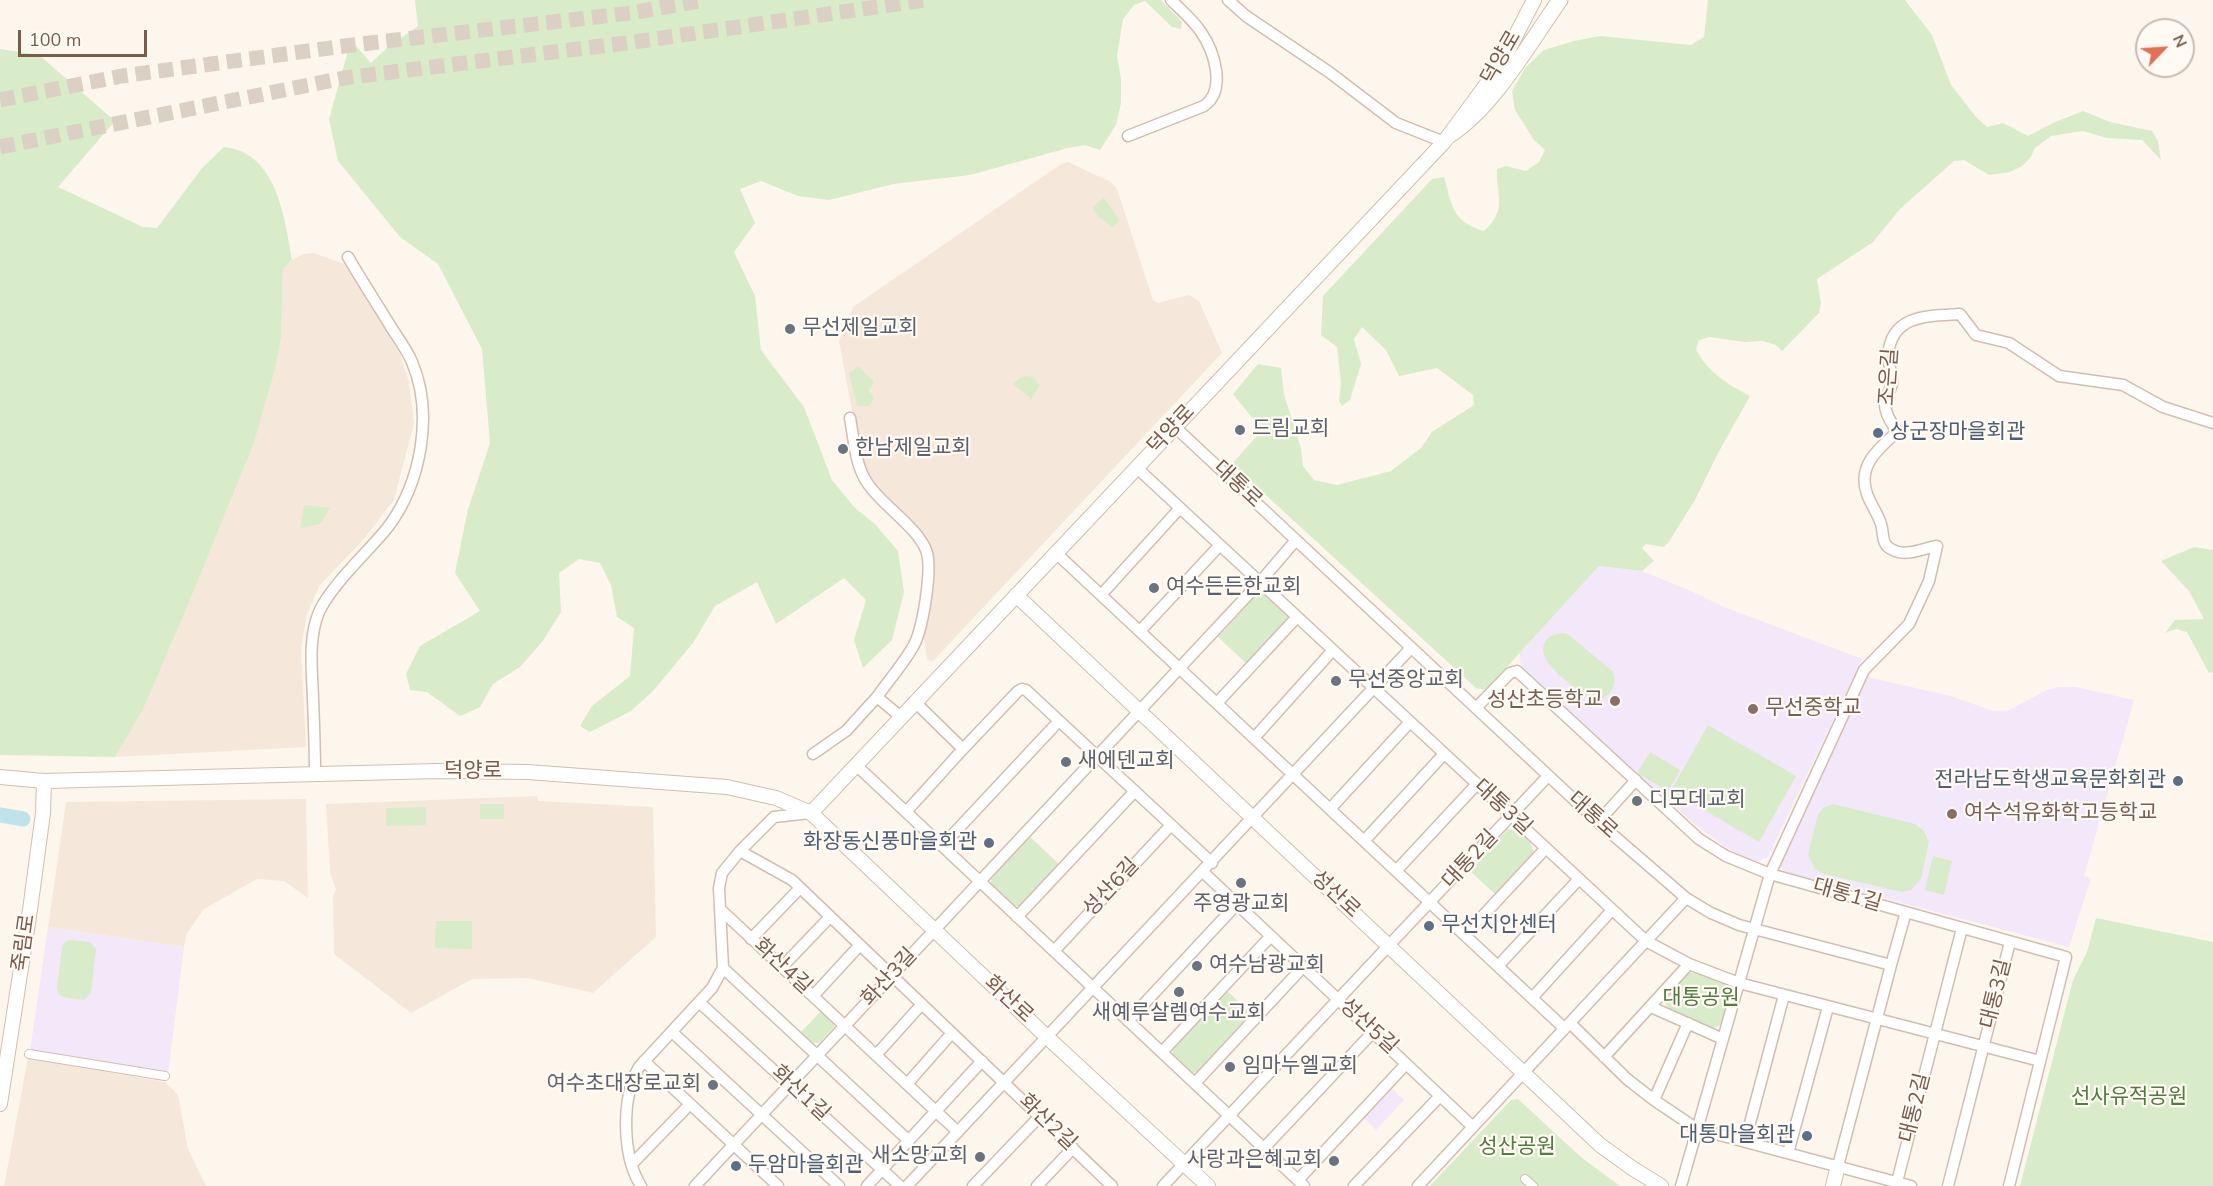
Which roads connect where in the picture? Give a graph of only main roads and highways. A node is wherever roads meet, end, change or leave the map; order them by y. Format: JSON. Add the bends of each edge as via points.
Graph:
{"nodes":[{"id":1,"x":1560,"y":0,"type":"edge"},
{"id":2,"x":1447,"y":139,"type":"road end"}],
"edges":[{"from":1,"to":2,"type":"main road","via":[[1486,104]]}]}
